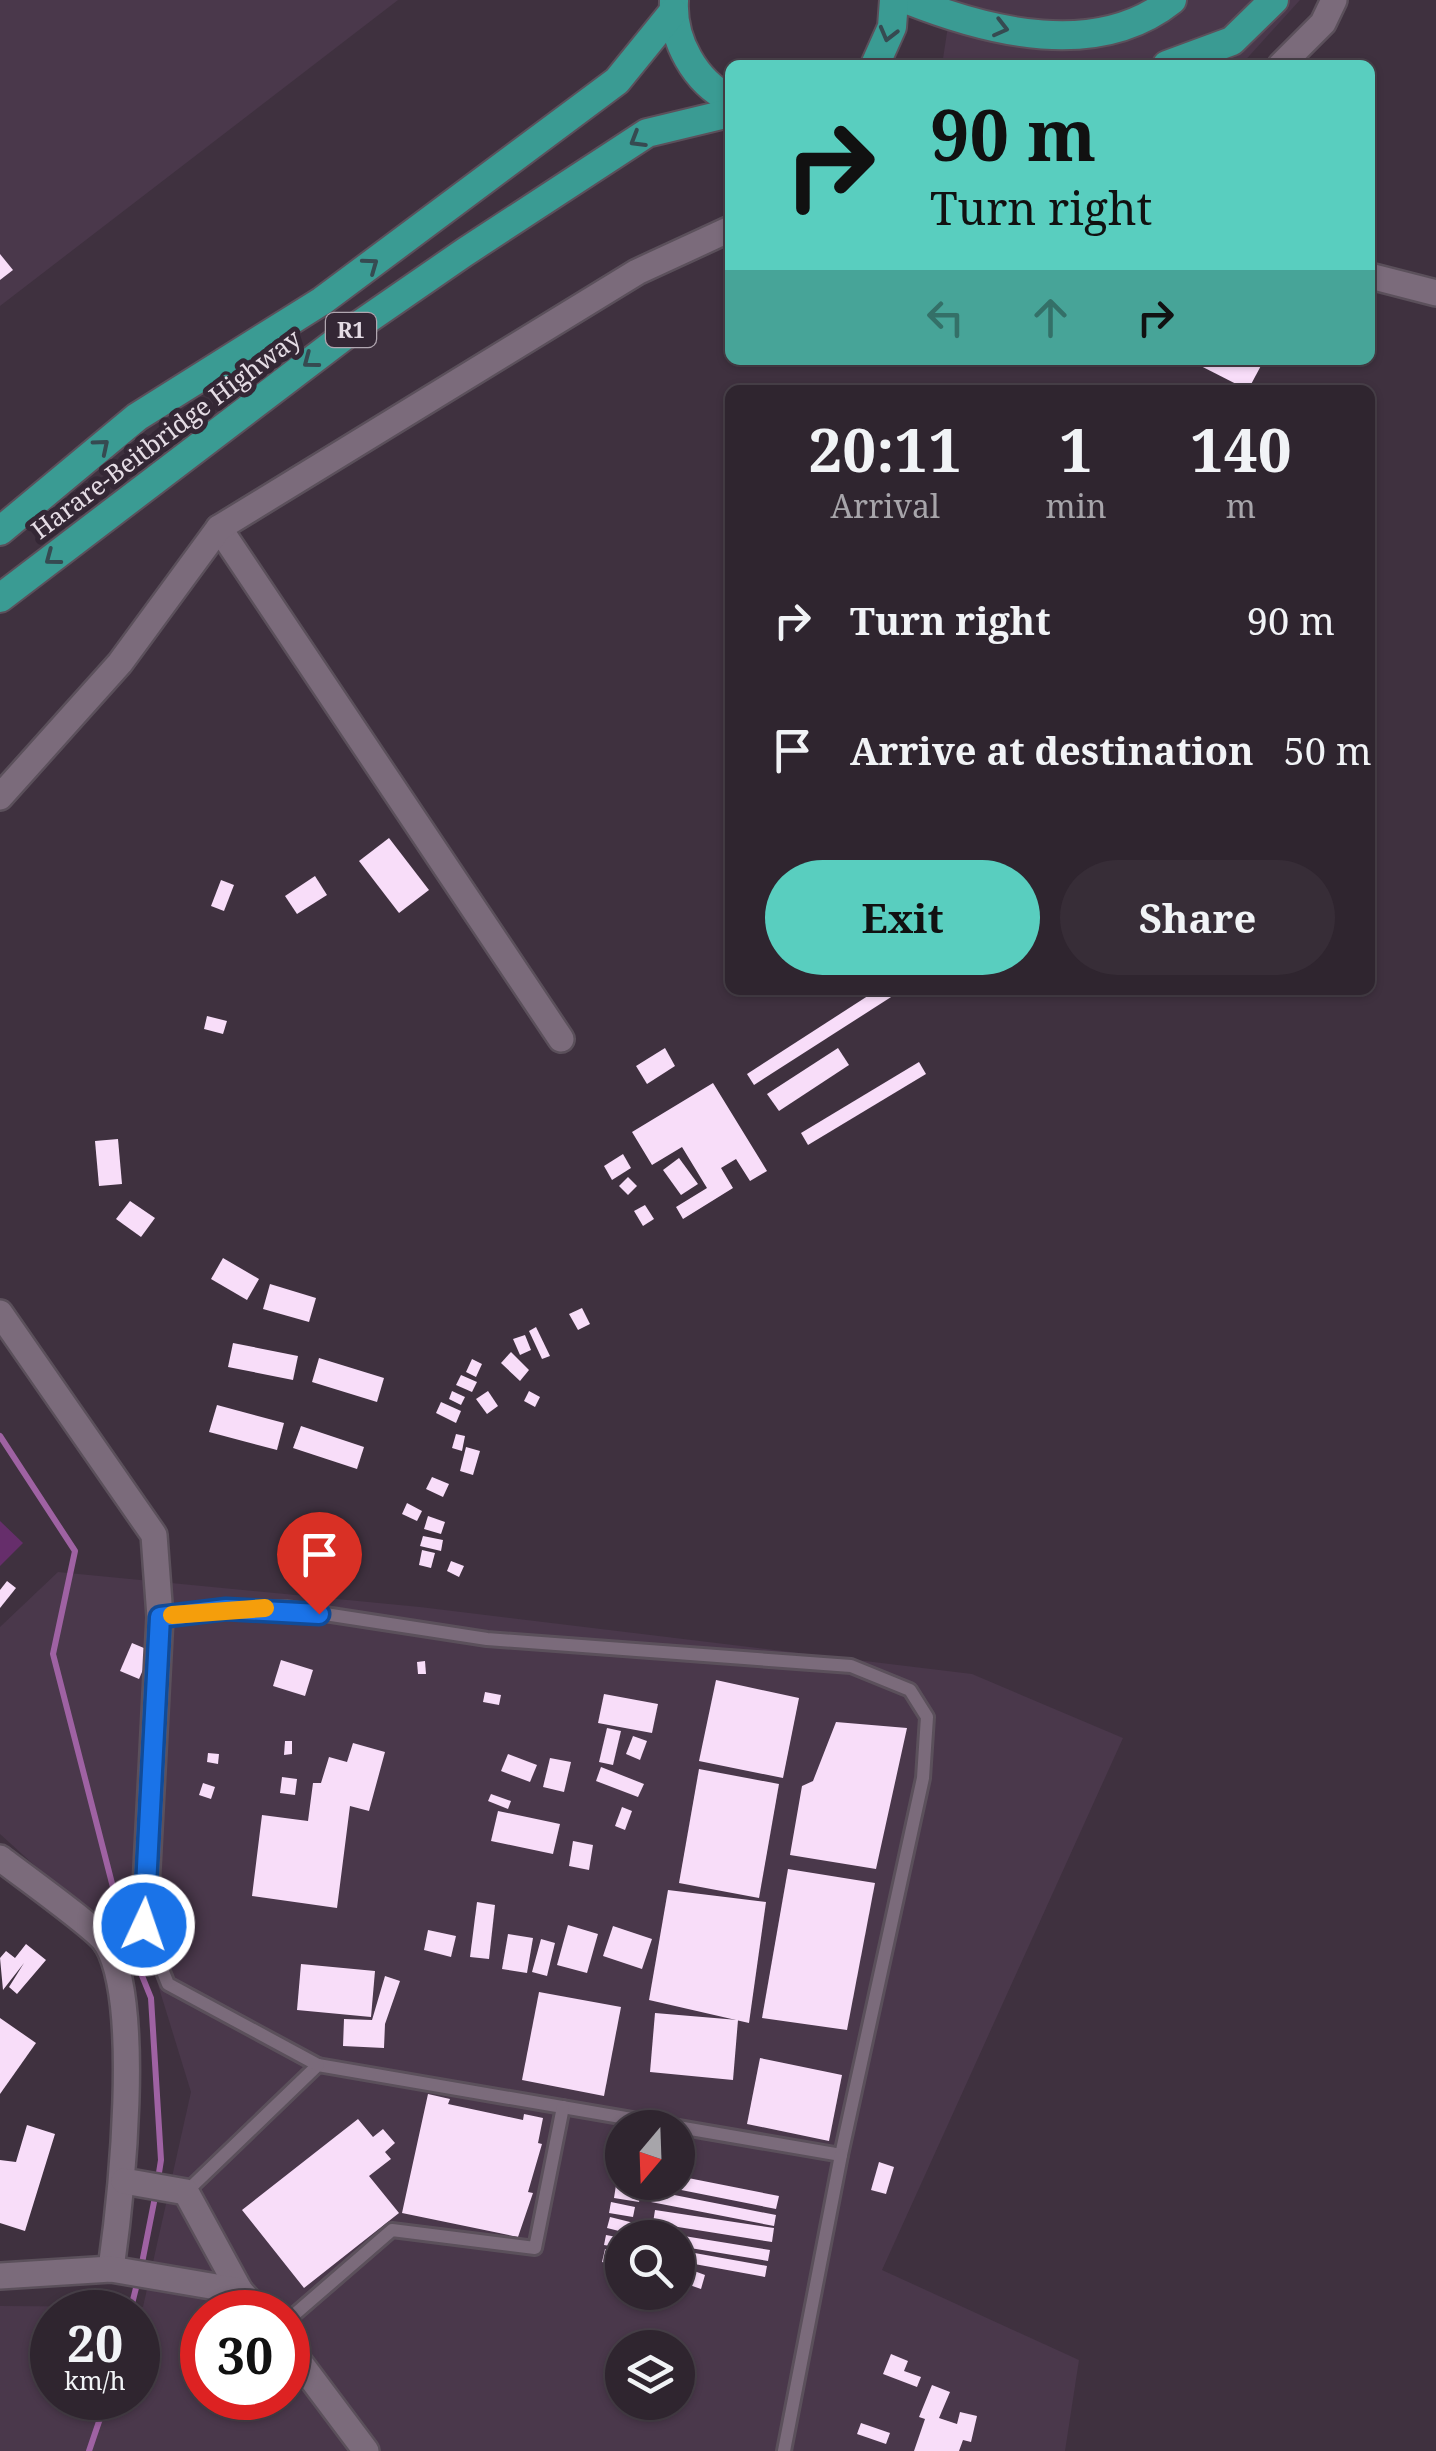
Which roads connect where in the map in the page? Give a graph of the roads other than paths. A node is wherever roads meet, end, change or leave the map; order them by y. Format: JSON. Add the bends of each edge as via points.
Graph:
{"nodes":[{"id":1,"x":894,"y":0,"type":"edge"},
{"id":2,"x":1172,"y":0,"type":"edge"},
{"id":3,"x":1274,"y":0,"type":"edge"},
{"id":4,"x":1334,"y":0,"type":"edge"},
{"id":5,"x":921,"y":2,"type":"edge"},
{"id":6,"x":674,"y":6,"type":"edge"},
{"id":7,"x":878,"y":60,"type":"edge"},
{"id":8,"x":1181,"y":60,"type":"edge"},
{"id":9,"x":1286,"y":60,"type":"edge"},
{"id":10,"x":725,"y":95,"type":"edge"},
{"id":11,"x":725,"y":114,"type":"edge"},
{"id":12,"x":725,"y":231,"type":"edge"},
{"id":13,"x":1375,"y":277,"type":"edge"},
{"id":14,"x":1436,"y":293,"type":"edge"},
{"id":15,"x":219,"y":528,"type":"junction"},
{"id":16,"x":0,"y":531,"type":"edge"},
{"id":17,"x":0,"y":598,"type":"edge"},
{"id":18,"x":0,"y":797,"type":"edge"},
{"id":19,"x":561,"y":1039,"type":"dead end"},
{"id":20,"x":0,"y":1313,"type":"edge"},
{"id":21,"x":160,"y":1617,"type":"junction"},
{"id":22,"x":0,"y":1858,"type":"edge"},
{"id":23,"x":125,"y":1934,"type":"junction"},
{"id":24,"x":318,"y":2065,"type":"junction"},
{"id":25,"x":563,"y":2107,"type":"junction"},
{"id":26,"x":841,"y":2155,"type":"junction"},
{"id":27,"x":156,"y":2187,"type":"junction"},
{"id":28,"x":129,"y":2272,"type":"junction"},
{"id":29,"x":0,"y":2276,"type":"edge"},
{"id":30,"x":234,"y":2290,"type":"edge"},
{"id":31,"x":239,"y":2290,"type":"edge"},
{"id":32,"x":310,"y":2301,"type":"edge"},
{"id":33,"x":310,"y":2376,"type":"edge"},
{"id":34,"x":366,"y":2451,"type":"edge"},
{"id":35,"x":784,"y":2451,"type":"edge"}],
"edges":[{"from":1,"to":7,"type":"highway","one_way":true},
{"from":5,"to":2,"type":"highway","one_way":true,"via":[[1010,31],[1058,36],[1113,30]]},
{"from":3,"to":8,"type":"highway","via":[[1232,41]]},
{"from":4,"to":9,"type":"street","via":[[1323,23]]},
{"from":6,"to":10,"type":"highway","name":"Harare-Beitbridge Highway","number":"R1","via":[[681,44],[697,72]]},
{"from":16,"to":6,"type":"highway","name":"Harare-Beitbridge Highway","number":"R1","one_way":true,"via":[[137,417],[322,301],[617,82]]},
{"from":11,"to":17,"type":"highway","name":"Harare-Beitbridge Highway","number":"R1","one_way":true,"via":[[647,134],[450,262]]},
{"from":12,"to":15,"type":"street","via":[[637,272]]},
{"from":13,"to":14,"type":"street"},
{"from":15,"to":18,"type":"street","via":[[120,663]]},
{"from":15,"to":19,"type":"street"},
{"from":20,"to":21,"type":"street","via":[[154,1536]]},
{"from":21,"to":23,"type":"street"},
{"from":21,"to":26,"type":"lane","via":[[286,1608],[487,1639],[851,1666],[910,1690],[927,1717],[922,1778]]},
{"from":22,"to":23,"type":"street"},
{"from":23,"to":24,"type":"lane","via":[[168,1984]]},
{"from":23,"to":27,"type":"street","via":[[124,2006]]},
{"from":24,"to":25,"type":"lane"},
{"from":24,"to":27,"type":"lane"},
{"from":25,"to":26,"type":"lane"},
{"from":25,"to":32,"type":"lane","via":[[536,2248],[392,2230]]},
{"from":26,"to":35,"type":"lane"},
{"from":27,"to":28,"type":"street"},
{"from":27,"to":31,"type":"street"},
{"from":28,"to":29,"type":"street"},
{"from":28,"to":30,"type":"street"},
{"from":33,"to":34,"type":"street"}]}
